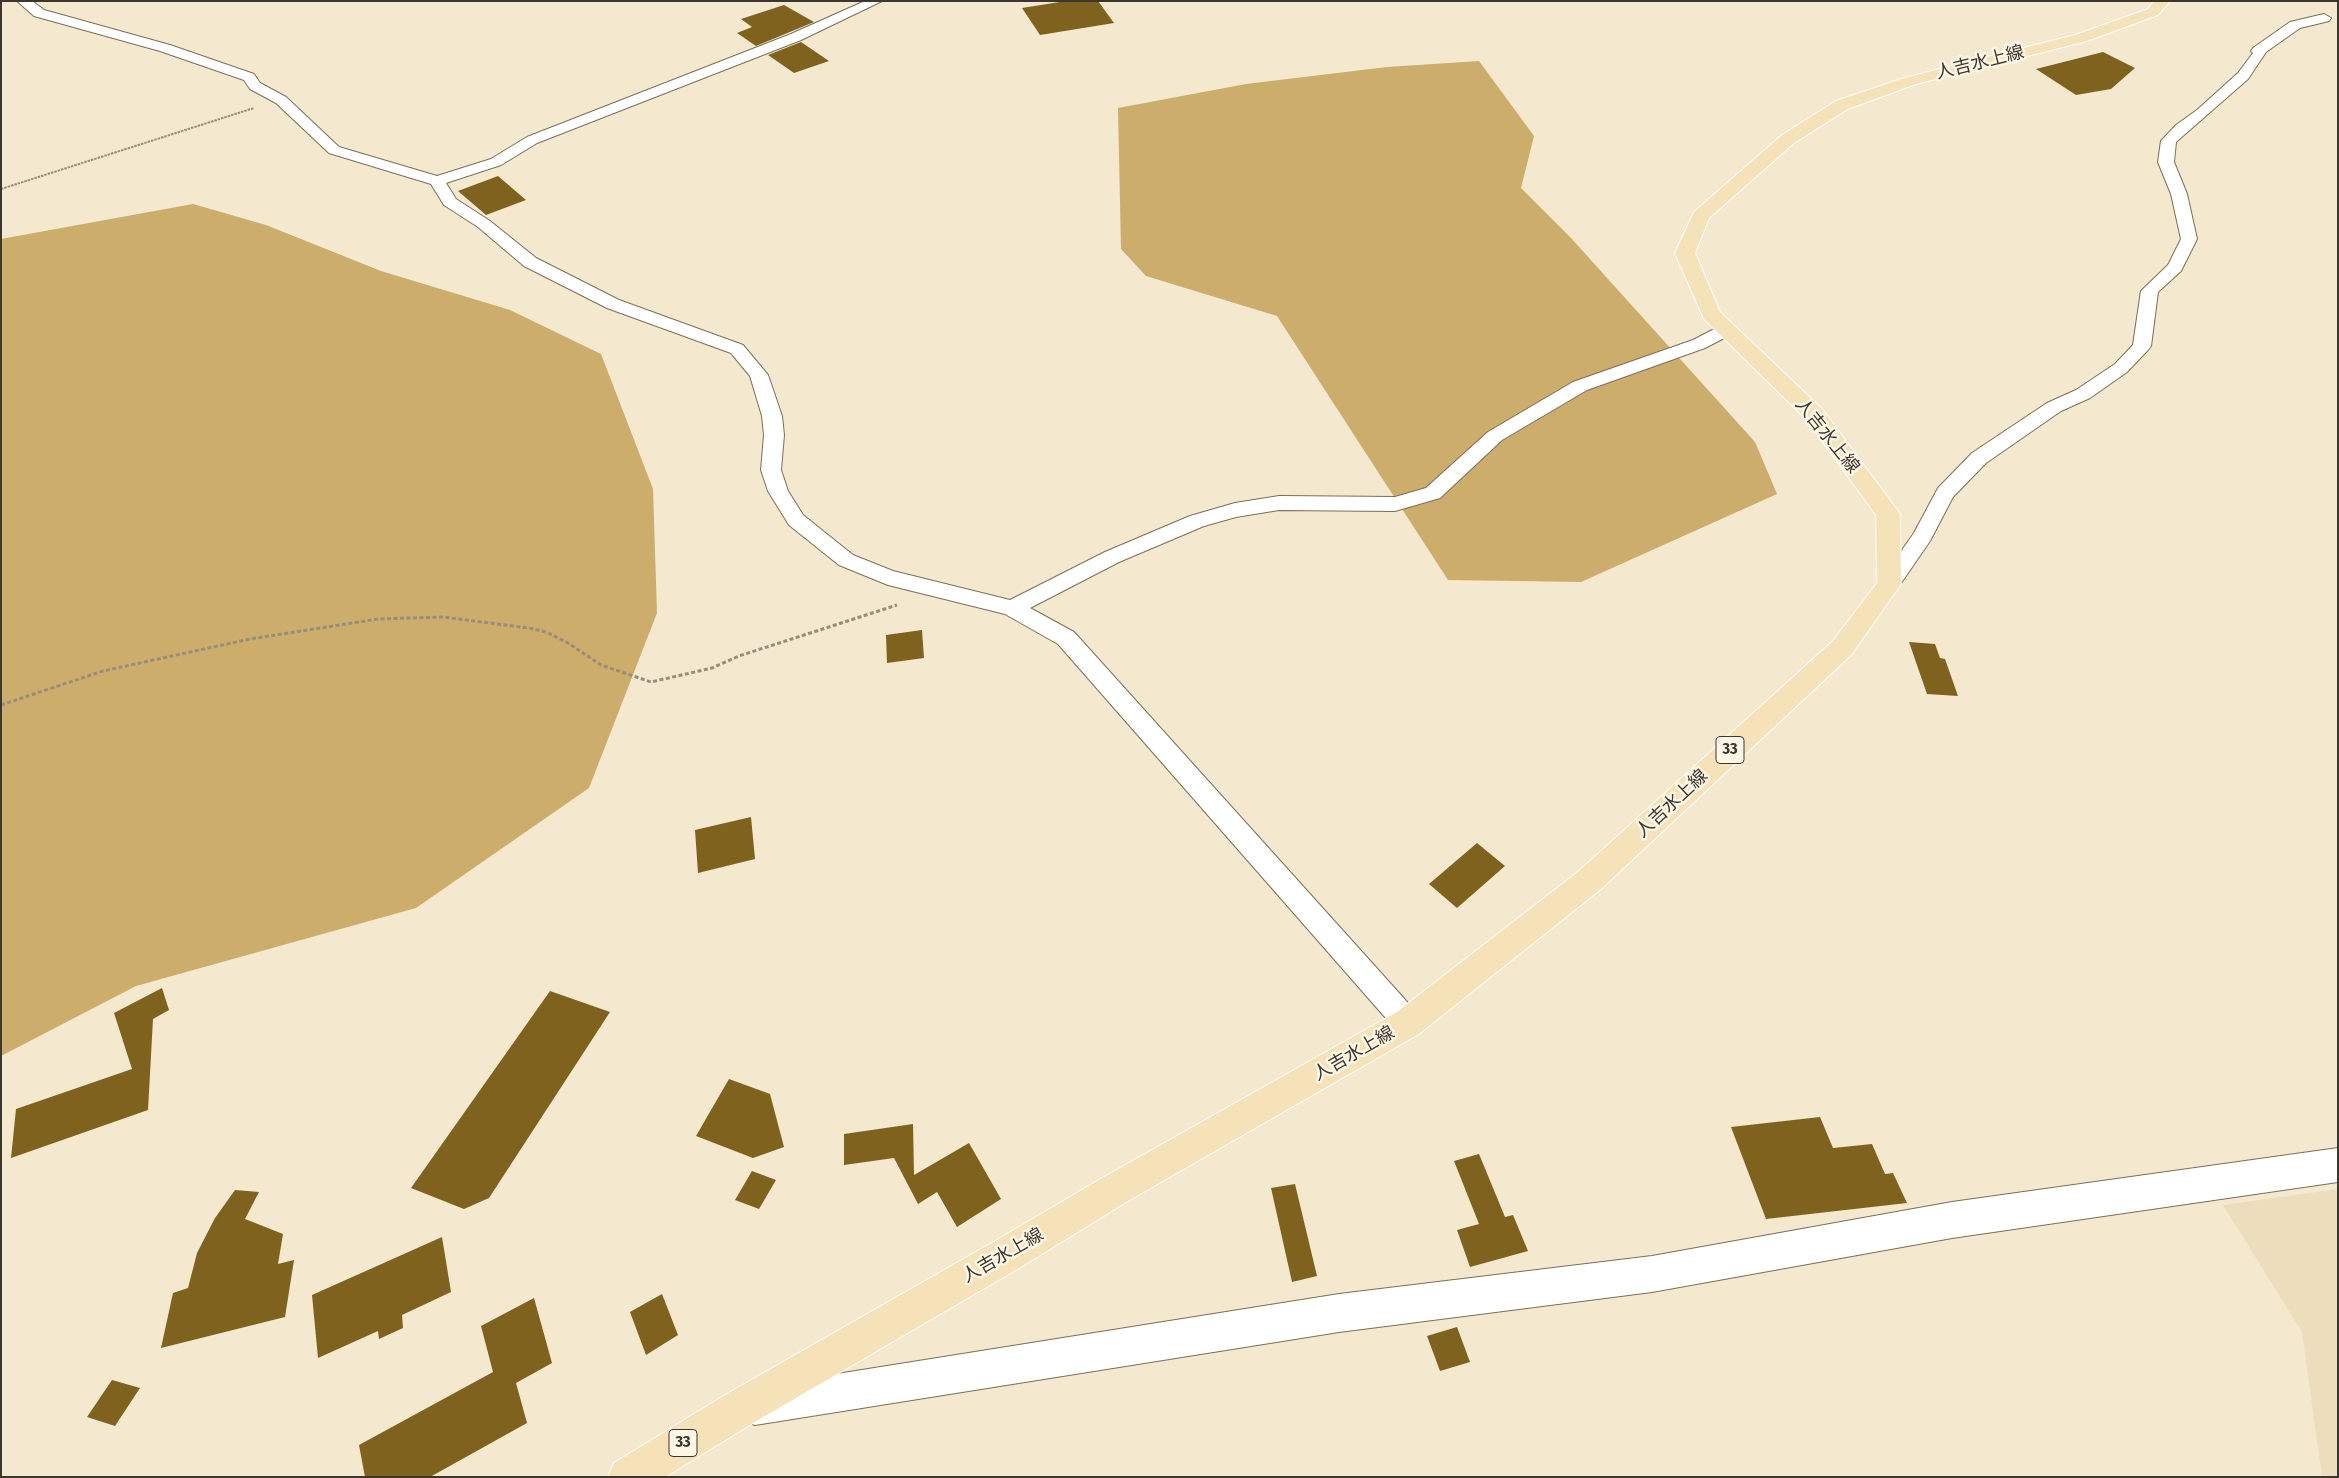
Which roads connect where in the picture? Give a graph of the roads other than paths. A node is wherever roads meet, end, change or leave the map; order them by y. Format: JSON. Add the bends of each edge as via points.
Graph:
{"nodes":[{"id":1,"x":24,"y":1,"type":"edge"},
{"id":2,"x":876,"y":1,"type":"edge"},
{"id":3,"x":2163,"y":1,"type":"edge"},
{"id":4,"x":2332,"y":18,"type":"edge"},
{"id":5,"x":437,"y":181,"type":"junction"},
{"id":6,"x":1726,"y":330,"type":"junction"},
{"id":7,"x":1889,"y":584,"type":"junction"},
{"id":8,"x":1012,"y":608,"type":"junction"},
{"id":9,"x":1408,"y":1023,"type":"junction"},
{"id":10,"x":2338,"y":1166,"type":"edge"},
{"id":11,"x":739,"y":1409,"type":"junction"},
{"id":12,"x":628,"y":1477,"type":"edge"}],
"edges":[{"from":1,"to":5,"type":"street","via":[[39,13],[165,48],[249,77],[255,86],[281,100],[334,150]]},
{"from":2,"to":5,"type":"street","via":[[796,37],[532,140],[496,162]]},
{"from":3,"to":6,"type":"main road","name":"人吉水上線","via":[[2153,12],[2081,38],[1910,81],[1842,105],[1788,139],[1701,216],[1685,253],[1710,316]]},
{"from":4,"to":7,"type":"street","via":[[2295,25],[2258,52],[2243,76],[2169,141],[2166,162],[2179,194],[2189,239],[2175,267],[2150,291],[2142,346],[2121,368],[2083,394],[2054,407],[1979,458],[1945,493],[1924,536]]},
{"from":5,"to":8,"type":"street","via":[[450,202],[484,224],[530,262],[614,304],[737,349],[759,375],[772,416],[771,470],[778,490],[796,520],[846,560],[888,577]]},
{"from":6,"to":7,"type":"main road","name":"人吉水上線","via":[[1815,415],[1888,514]]},
{"from":6,"to":8,"type":"street","via":[[1699,344],[1580,386],[1495,436],[1433,493],[1395,504],[1279,503],[1235,510],[1197,521],[1112,557]]},
{"from":7,"to":9,"type":"main road","name":"人吉水上線","number":"33","via":[[1842,648],[1590,880]]},
{"from":8,"to":9,"type":"street","via":[[1066,638]]},
{"from":9,"to":11,"type":"main road","name":"人吉水上線","number":"33"},
{"from":10,"to":11,"type":"street","via":[[1952,1220],[1652,1274],[1339,1313]]},
{"from":11,"to":12,"type":"main road","name":"人吉水上線","number":"33"}]}
